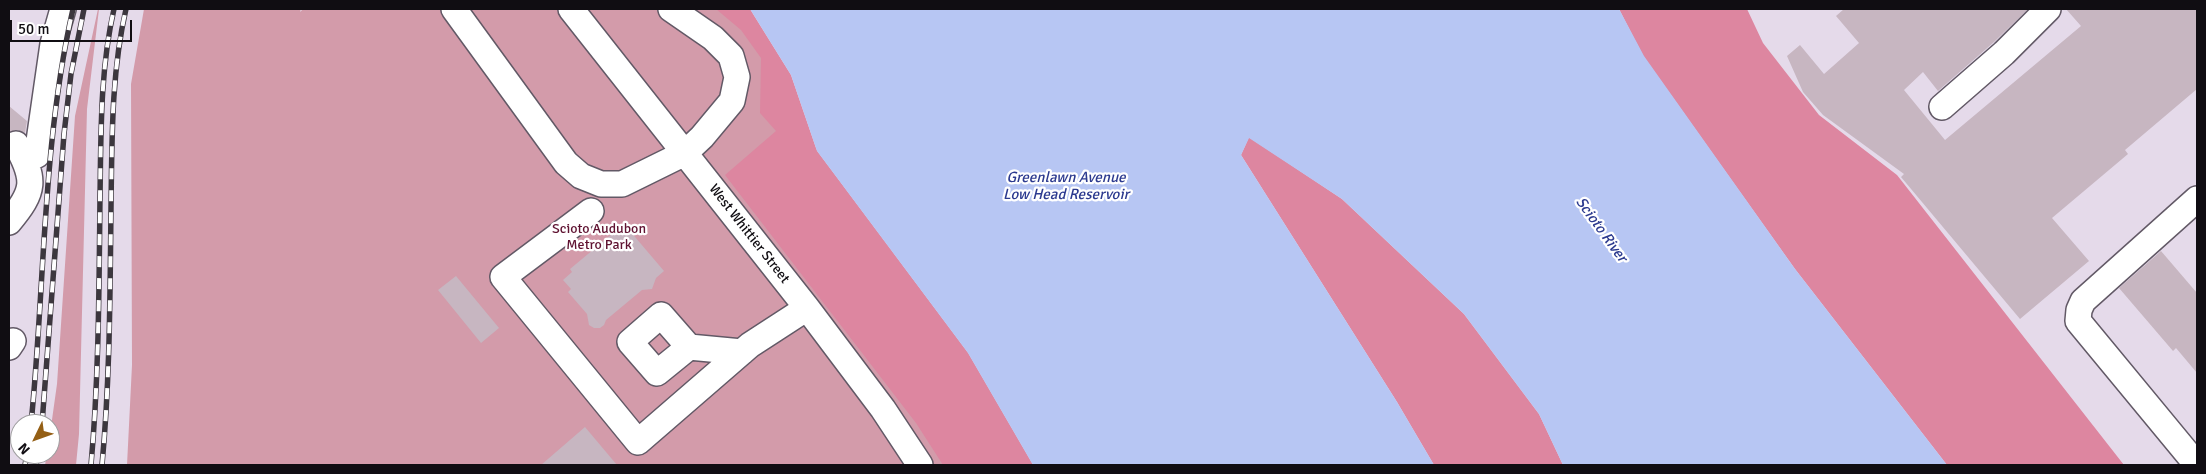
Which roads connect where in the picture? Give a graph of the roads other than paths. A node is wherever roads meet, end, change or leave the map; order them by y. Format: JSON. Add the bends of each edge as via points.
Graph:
{"nodes":[{"id":1,"x":63,"y":9,"type":"edge"},
{"id":2,"x":454,"y":9,"type":"edge"},
{"id":3,"x":571,"y":9,"type":"edge"},
{"id":4,"x":671,"y":9,"type":"edge"},
{"id":5,"x":2048,"y":9,"type":"edge"},
{"id":6,"x":1942,"y":107,"type":"dead end"},
{"id":7,"x":685,"y":153,"type":"junction"},
{"id":8,"x":2193,"y":210,"type":"edge"},
{"id":9,"x":591,"y":211,"type":"dead end"},
{"id":10,"x":13,"y":217,"type":"edge"},
{"id":11,"x":807,"y":308,"type":"junction"},
{"id":12,"x":689,"y":347,"type":"dead end"},
{"id":13,"x":742,"y":352,"type":"junction"},
{"id":14,"x":920,"y":465,"type":"edge"},
{"id":15,"x":2197,"y":465,"type":"edge"}],
"edges":[{"from":1,"to":10,"type":"street","via":[[27,149],[30,192]]},
{"from":2,"to":7,"type":"street","via":[[566,163],[581,176],[600,184],[622,184]]},
{"from":3,"to":7,"type":"street","name":"West Whittier Street"},
{"from":4,"to":7,"type":"street","via":[[713,38],[731,56],[737,77],[732,101],[702,138]]},
{"from":5,"to":6,"type":"street"},
{"from":7,"to":11,"type":"street","name":"West Whittier Street"},
{"from":8,"to":15,"type":"street","via":[[2083,301],[2078,321]]},
{"from":9,"to":13,"type":"street","via":[[503,277],[638,442]]},
{"from":11,"to":13,"type":"street"},
{"from":11,"to":14,"type":"street","name":"West Whittier Street","via":[[883,409]]},
{"from":12,"to":13,"type":"street"}]}
